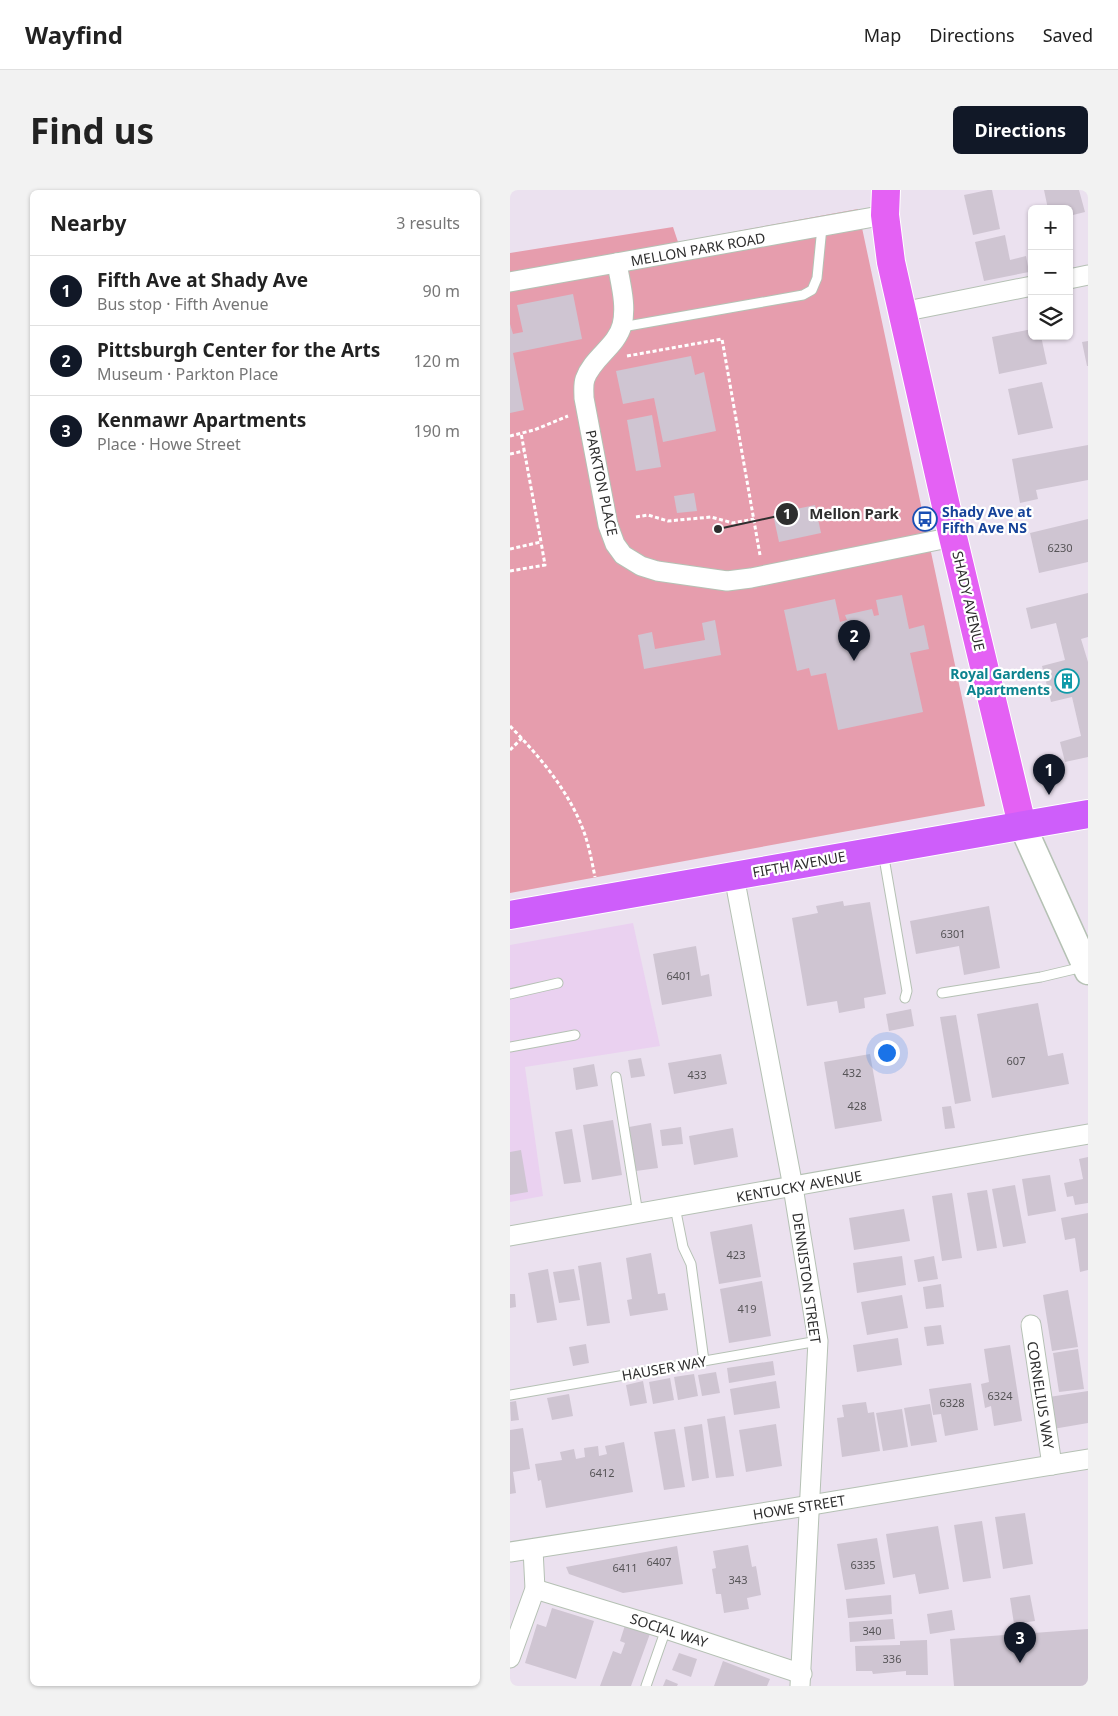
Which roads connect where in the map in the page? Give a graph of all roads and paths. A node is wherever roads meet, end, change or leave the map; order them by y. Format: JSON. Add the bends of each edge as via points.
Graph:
{"nodes":[{"id":1,"x":885,"y":203,"type":"edge"},
{"id":2,"x":822,"y":227,"type":"junction"},
{"id":3,"x":617,"y":263,"type":"junction"},
{"id":4,"x":1088,"y":275,"type":"edge"},
{"id":5,"x":1073,"y":277,"type":"edge"},
{"id":6,"x":510,"y":282,"type":"edge"},
{"id":7,"x":1028,"y":287,"type":"edge"},
{"id":8,"x":902,"y":312,"type":"junction"},
{"id":9,"x":622,"y":327,"type":"junction"},
{"id":10,"x":596,"y":362,"type":"junction"},
{"id":11,"x":586,"y":409,"type":"junction"},
{"id":12,"x":521,"y":433,"type":"junction"},
{"id":13,"x":510,"y":436,"type":"edge"},
{"id":14,"x":524,"y":451,"type":"junction"},
{"id":15,"x":510,"y":454,"type":"edge"},
{"id":16,"x":636,"y":517,"type":"dead end"},
{"id":17,"x":754,"y":519,"type":"junction"},
{"id":18,"x":954,"y":537,"type":"junction"},
{"id":19,"x":541,"y":542,"type":"junction"},
{"id":20,"x":510,"y":548,"type":"edge"},
{"id":21,"x":510,"y":571,"type":"edge"},
{"id":22,"x":764,"y":576,"type":"junction"},
{"id":23,"x":510,"y":725,"type":"edge"},
{"id":24,"x":522,"y":738,"type":"junction"},
{"id":25,"x":510,"y":750,"type":"edge"},
{"id":26,"x":1088,"y":814,"type":"edge"},
{"id":27,"x":1022,"y":825,"type":"junction"},
{"id":28,"x":883,"y":850,"type":"junction"},
{"id":29,"x":734,"y":876,"type":"junction"},
{"id":30,"x":599,"y":900,"type":"junction"},
{"id":31,"x":510,"y":916,"type":"edge"},
{"id":32,"x":1087,"y":969,"type":"edge"},
{"id":33,"x":558,"y":983,"type":"dead end"},
{"id":34,"x":942,"y":992,"type":"dead end"},
{"id":35,"x":510,"y":994,"type":"edge"},
{"id":36,"x":905,"y":998,"type":"dead end"},
{"id":37,"x":575,"y":1035,"type":"dead end"},
{"id":38,"x":510,"y":1047,"type":"edge"},
{"id":39,"x":616,"y":1077,"type":"dead end"},
{"id":40,"x":1088,"y":1134,"type":"edge"},
{"id":41,"x":793,"y":1187,"type":"junction"},
{"id":42,"x":675,"y":1207,"type":"junction"},
{"id":43,"x":638,"y":1214,"type":"junction"},
{"id":44,"x":510,"y":1236,"type":"edge"},
{"id":45,"x":1031,"y":1326,"type":"dead end"},
{"id":46,"x":818,"y":1341,"type":"junction"},
{"id":47,"x":704,"y":1361,"type":"junction"},
{"id":48,"x":510,"y":1395,"type":"edge"},
{"id":49,"x":1088,"y":1459,"type":"edge"},
{"id":50,"x":1052,"y":1465,"type":"junction"},
{"id":51,"x":810,"y":1505,"type":"junction"},
{"id":52,"x":533,"y":1549,"type":"junction"},
{"id":53,"x":510,"y":1552,"type":"edge"},
{"id":54,"x":535,"y":1589,"type":"junction"},
{"id":55,"x":666,"y":1629,"type":"junction"},
{"id":56,"x":510,"y":1658,"type":"edge"},
{"id":57,"x":801,"y":1680,"type":"edge"},
{"id":58,"x":646,"y":1686,"type":"edge"}],
"edges":[{"from":1,"to":2,"type":"street","name":"MELLON PARK ROAD"},
{"from":1,"to":8,"type":"main road","name":"SHADY AVENUE","via":[[891,262]]},
{"from":2,"to":3,"type":"street","name":"MELLON PARK ROAD"},
{"from":2,"to":9,"type":"lane","via":[[817,278],[812,290],[803,295]]},
{"from":3,"to":6,"type":"street","name":"MELLON PARK ROAD"},
{"from":3,"to":9,"type":"street","via":[[624,308]]},
{"from":4,"to":5,"type":"street"},
{"from":7,"to":8,"type":"street"},
{"from":8,"to":18,"type":"main road","name":"SHADY AVENUE"},
{"from":9,"to":10,"type":"street","name":"PARKTON PLACE"},
{"from":10,"to":11,"type":"street","name":"PARKTON PLACE","via":[[584,381]]},
{"from":10,"to":17,"type":"path","via":[[722,339]]},
{"from":11,"to":12,"type":"path"},
{"from":11,"to":22,"type":"street","name":"PARKTON PLACE","via":[[608,526],[623,555],[641,566],[666,572],[727,581]]},
{"from":12,"to":13,"type":"path"},
{"from":12,"to":14,"type":"path"},
{"from":14,"to":15,"type":"path"},
{"from":14,"to":19,"type":"path"},
{"from":16,"to":17,"type":"path","via":[[648,515],[668,521],[711,518],[733,523]]},
{"from":17,"to":22,"type":"path"},
{"from":18,"to":22,"type":"street","name":"PARKTON PLACE"},
{"from":18,"to":27,"type":"main road","name":"SHADY AVENUE"},
{"from":19,"to":20,"type":"path"},
{"from":19,"to":21,"type":"path","via":[[545,566]]},
{"from":23,"to":24,"type":"path"},
{"from":24,"to":25,"type":"path"},
{"from":24,"to":30,"type":"path","via":[[540,758],[576,812],[587,842]]},
{"from":26,"to":27,"type":"highway","name":"FIFTH AVENUE"},
{"from":27,"to":28,"type":"highway","name":"FIFTH AVENUE"},
{"from":27,"to":32,"type":"main road","name":"SHADY AVENUE"},
{"from":28,"to":29,"type":"highway","name":"FIFTH AVENUE"},
{"from":28,"to":36,"type":"lane"},
{"from":29,"to":30,"type":"highway","name":"FIFTH AVENUE"},
{"from":29,"to":41,"type":"street","name":"DENNISTON STREET"},
{"from":30,"to":31,"type":"highway","name":"FIFTH AVENUE"},
{"from":32,"to":34,"type":"lane"},
{"from":33,"to":35,"type":"lane"},
{"from":37,"to":38,"type":"lane"},
{"from":39,"to":43,"type":"lane"},
{"from":40,"to":41,"type":"street","name":"KENTUCKY AVENUE"},
{"from":41,"to":42,"type":"street","name":"KENTUCKY AVENUE"},
{"from":41,"to":46,"type":"street","name":"DENNISTON STREET"},
{"from":42,"to":43,"type":"street","name":"KENTUCKY AVENUE"},
{"from":42,"to":47,"type":"lane","via":[[683,1247],[691,1264]]},
{"from":43,"to":44,"type":"street","name":"KENTUCKY AVENUE"},
{"from":45,"to":50,"type":"street","name":"CORNELIUS WAY"},
{"from":46,"to":47,"type":"lane","name":"HAUSER WAY"},
{"from":46,"to":51,"type":"street","name":"DENNISTON STREET"},
{"from":47,"to":48,"type":"lane","name":"HAUSER WAY"},
{"from":49,"to":50,"type":"street","name":"HOWE STREET"},
{"from":50,"to":51,"type":"street","name":"HOWE STREET"},
{"from":51,"to":52,"type":"street","name":"HOWE STREET"},
{"from":51,"to":57,"type":"street","name":"DENNISTON STREET"},
{"from":52,"to":53,"type":"street","name":"HOWE STREET"},
{"from":52,"to":54,"type":"street"},
{"from":54,"to":55,"type":"street","name":"SOCIAL WAY"},
{"from":54,"to":56,"type":"street"},
{"from":55,"to":57,"type":"street","name":"SOCIAL WAY"},
{"from":55,"to":58,"type":"lane"}]}
